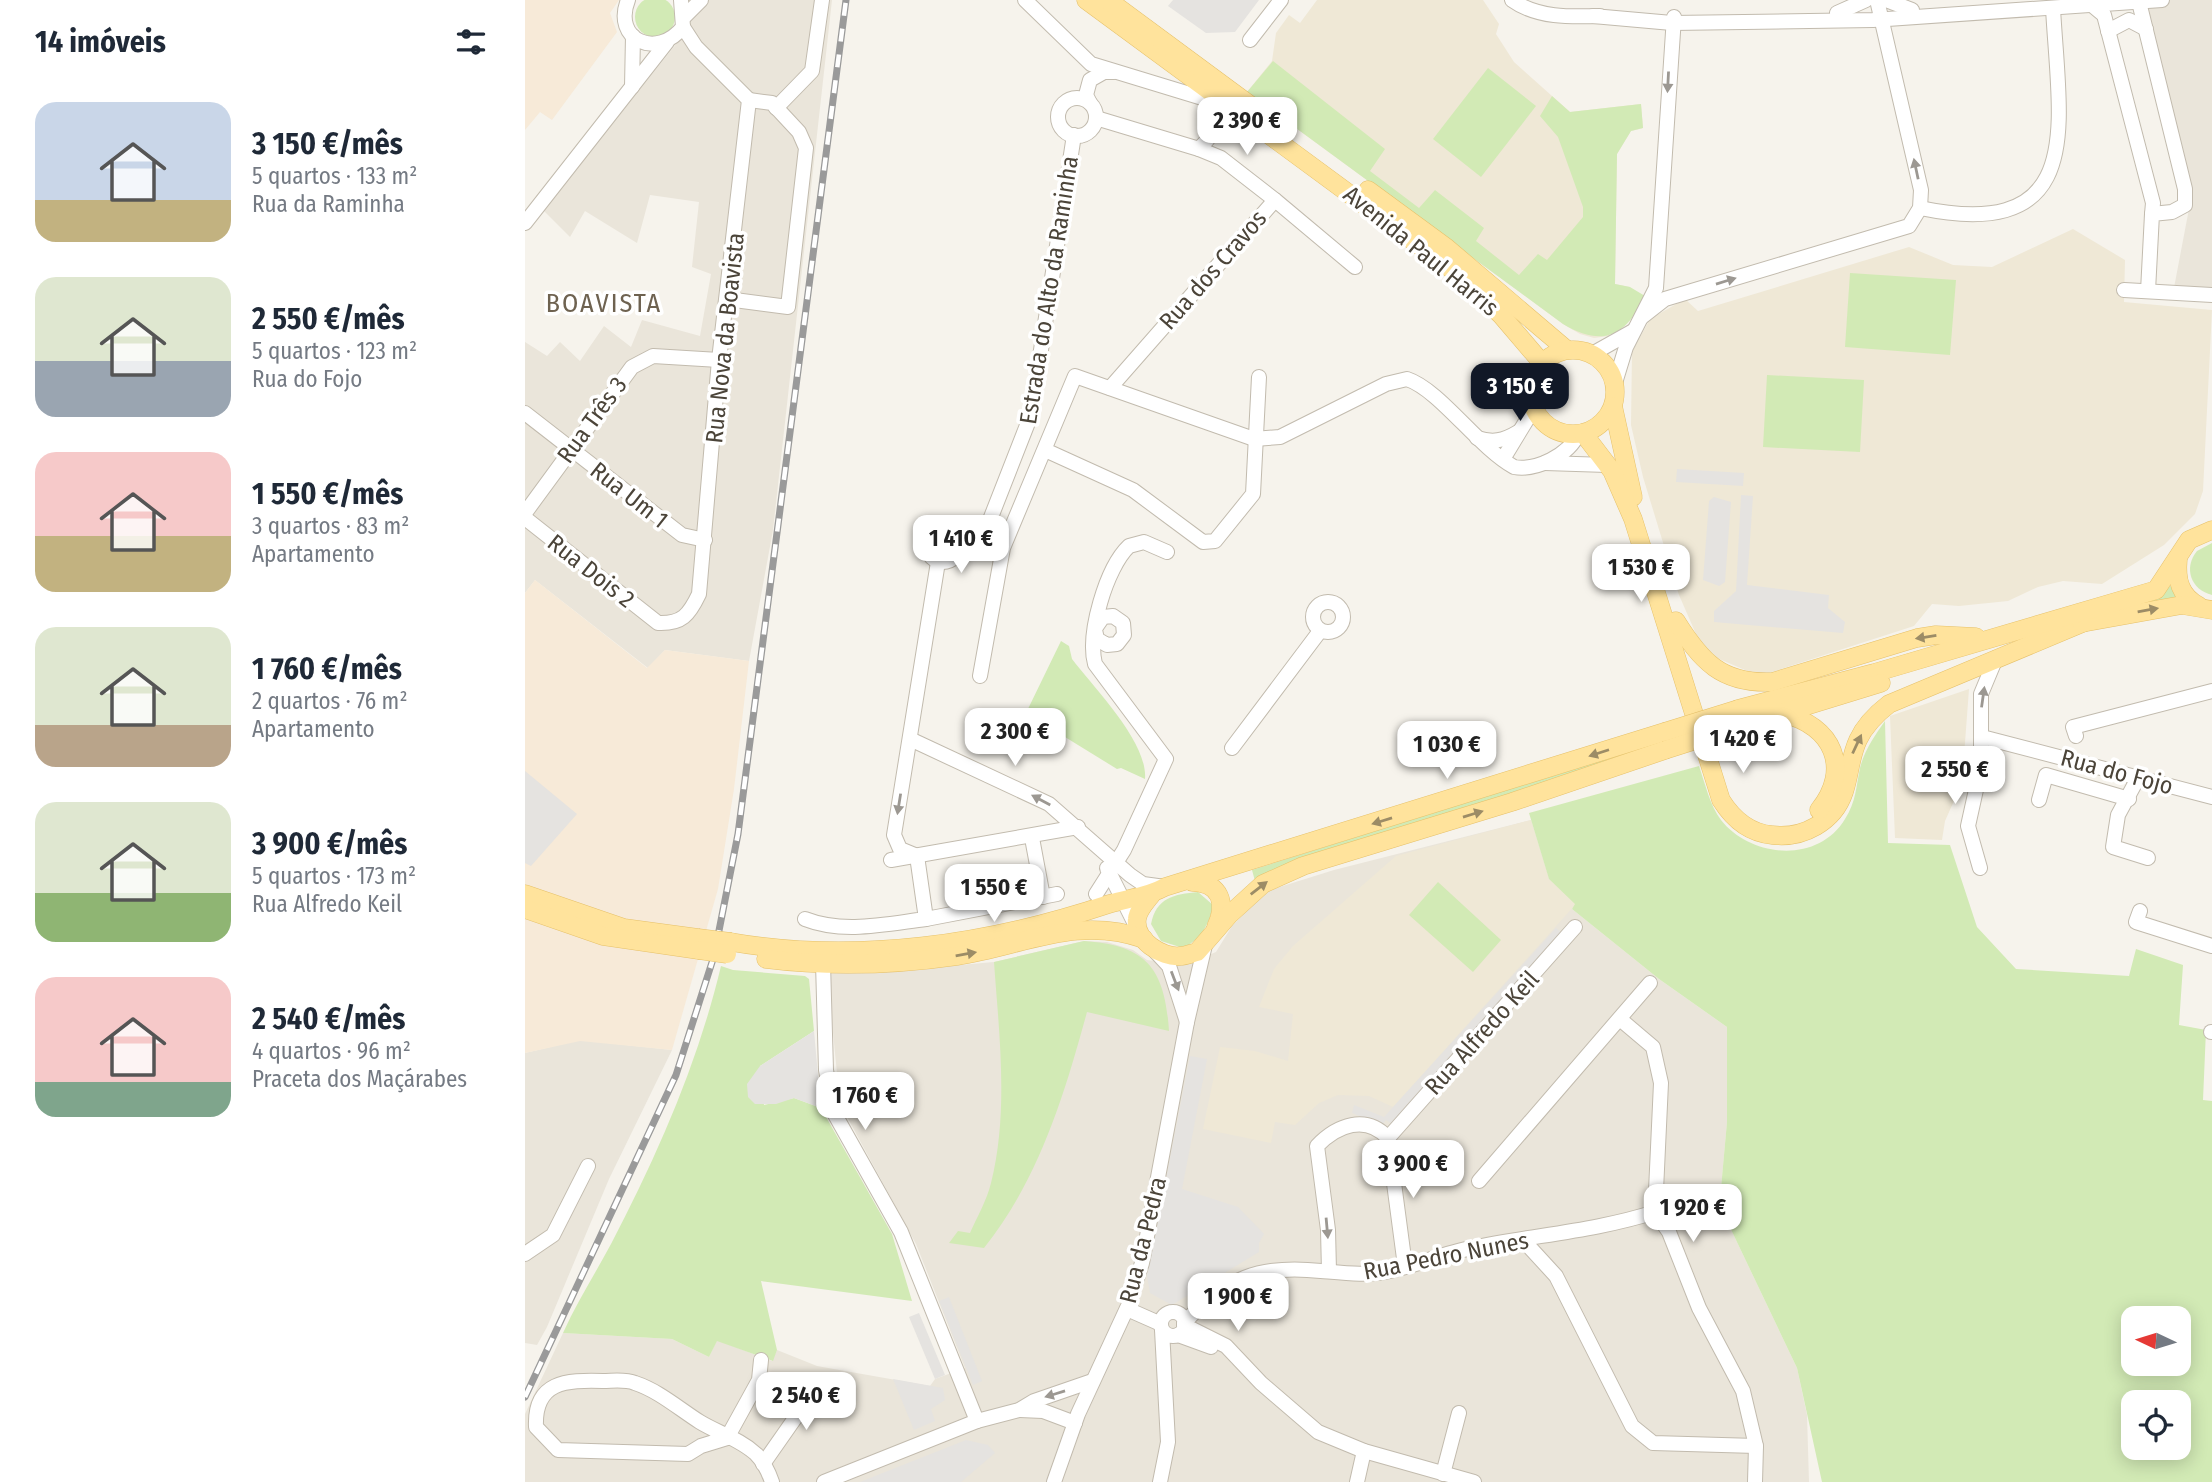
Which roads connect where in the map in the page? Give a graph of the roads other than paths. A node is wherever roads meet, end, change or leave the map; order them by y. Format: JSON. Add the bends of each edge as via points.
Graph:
{"nodes":[{"id":1,"x":628,"y":0,"type":"edge"},
{"id":2,"x":681,"y":0,"type":"edge"},
{"id":3,"x":701,"y":0,"type":"edge"},
{"id":4,"x":822,"y":0,"type":"edge"},
{"id":5,"x":1025,"y":0,"type":"edge"},
{"id":6,"x":1086,"y":0,"type":"edge"},
{"id":7,"x":1108,"y":0,"type":"edge"},
{"id":8,"x":1281,"y":0,"type":"edge"},
{"id":9,"x":1512,"y":0,"type":"edge"},
{"id":10,"x":1866,"y":0,"type":"edge"},
{"id":11,"x":2028,"y":0,"type":"edge"},
{"id":12,"x":2162,"y":0,"type":"edge"},
{"id":13,"x":2139,"y":2,"type":"junction"},
{"id":14,"x":2092,"y":5,"type":"junction"},
{"id":15,"x":1881,"y":8,"type":"edge"},
{"id":16,"x":2053,"y":8,"type":"junction"},
{"id":17,"x":1837,"y":13,"type":"junction"},
{"id":18,"x":1909,"y":14,"type":"junction"},
{"id":19,"x":1673,"y":19,"type":"junction"},
{"id":20,"x":684,"y":21,"type":"junction"},
{"id":21,"x":2146,"y":29,"type":"junction"},
{"id":22,"x":2108,"y":31,"type":"junction"},
{"id":23,"x":633,"y":36,"type":"junction"},
{"id":24,"x":1250,"y":40,"type":"dead end"},
{"id":25,"x":670,"y":41,"type":"junction"},
{"id":26,"x":696,"y":47,"type":"junction"},
{"id":27,"x":1888,"y":49,"type":"junction"},
{"id":28,"x":1073,"y":50,"type":"junction"},
{"id":29,"x":1121,"y":73,"type":"junction"},
{"id":30,"x":632,"y":87,"type":"junction"},
{"id":31,"x":1072,"y":99,"type":"junction"},
{"id":32,"x":749,"y":100,"type":"junction"},
{"id":33,"x":1090,"y":103,"type":"junction"},
{"id":34,"x":776,"y":107,"type":"junction"},
{"id":35,"x":1096,"y":118,"type":"junction"},
{"id":36,"x":1248,"y":118,"type":"junction"},
{"id":37,"x":1074,"y":135,"type":"junction"},
{"id":38,"x":1275,"y":200,"type":"junction"},
{"id":39,"x":1920,"y":208,"type":"junction"},
{"id":40,"x":2152,"y":214,"type":"junction"},
{"id":41,"x":525,"y":223,"type":"edge"},
{"id":42,"x":1355,"y":267,"type":"dead end"},
{"id":43,"x":1658,"y":274,"type":"junction"},
{"id":44,"x":2124,"y":290,"type":"dead end"},
{"id":45,"x":2148,"y":291,"type":"junction"},
{"id":46,"x":1689,"y":293,"type":"junction"},
{"id":47,"x":2212,"y":295,"type":"edge"},
{"id":48,"x":727,"y":299,"type":"junction"},
{"id":49,"x":1642,"y":317,"type":"junction"},
{"id":50,"x":1634,"y":330,"type":"junction"},
{"id":51,"x":1567,"y":350,"type":"junction"},
{"id":52,"x":1592,"y":354,"type":"junction"},
{"id":53,"x":719,"y":360,"type":"junction"},
{"id":54,"x":1542,"y":363,"type":"junction"},
{"id":55,"x":1259,"y":377,"type":"dead end"},
{"id":56,"x":1615,"y":383,"type":"junction"},
{"id":57,"x":1110,"y":388,"type":"junction"},
{"id":58,"x":1613,"y":406,"type":"junction"},
{"id":59,"x":1534,"y":408,"type":"junction"},
{"id":60,"x":525,"y":413,"type":"edge"},
{"id":61,"x":1518,"y":432,"type":"junction"},
{"id":62,"x":1580,"y":434,"type":"junction"},
{"id":63,"x":1475,"y":438,"type":"junction"},
{"id":64,"x":1254,"y":439,"type":"junction"},
{"id":65,"x":571,"y":449,"type":"junction"},
{"id":66,"x":1045,"y":450,"type":"junction"},
{"id":67,"x":1503,"y":460,"type":"junction"},
{"id":68,"x":1544,"y":463,"type":"junction"},
{"id":69,"x":1607,"y":465,"type":"junction"},
{"id":70,"x":525,"y":516,"type":"edge"},
{"id":71,"x":2208,"y":528,"type":"edge"},
{"id":72,"x":705,"y":540,"type":"junction"},
{"id":73,"x":959,"y":542,"type":"junction"},
{"id":74,"x":1167,"y":552,"type":"dead end"},
{"id":75,"x":2178,"y":556,"type":"junction"},
{"id":76,"x":938,"y":562,"type":"junction"},
{"id":77,"x":2212,"y":610,"type":"edge"},
{"id":78,"x":1676,"y":621,"type":"junction"},
{"id":79,"x":2085,"y":622,"type":"junction"},
{"id":80,"x":658,"y":623,"type":"joint"},
{"id":81,"x":1321,"y":631,"type":"dead end"},
{"id":82,"x":1994,"y":636,"type":"junction"},
{"id":83,"x":1996,"y":659,"type":"junction"},
{"id":84,"x":980,"y":676,"type":"dead end"},
{"id":85,"x":2212,"y":691,"type":"edge"},
{"id":86,"x":1783,"y":714,"type":"junction"},
{"id":87,"x":1738,"y":718,"type":"junction"},
{"id":88,"x":2075,"y":736,"type":"dead end"},
{"id":89,"x":1982,"y":737,"type":"junction"},
{"id":90,"x":910,"y":739,"type":"junction"},
{"id":91,"x":1664,"y":741,"type":"junction"},
{"id":92,"x":1233,"y":748,"type":"dead end"},
{"id":93,"x":2138,"y":778,"type":"junction"},
{"id":94,"x":2212,"y":797,"type":"edge"},
{"id":95,"x":2129,"y":799,"type":"junction"},
{"id":96,"x":2039,"y":800,"type":"dead end"},
{"id":97,"x":1078,"y":827,"type":"junction"},
{"id":98,"x":1032,"y":838,"type":"junction"},
{"id":99,"x":1095,"y":841,"type":"junction"},
{"id":100,"x":917,"y":856,"type":"junction"},
{"id":101,"x":2148,"y":858,"type":"dead end"},
{"id":102,"x":891,"y":860,"type":"dead end"},
{"id":103,"x":1113,"y":867,"type":"junction"},
{"id":104,"x":1980,"y":868,"type":"dead end"},
{"id":105,"x":1189,"y":882,"type":"junction"},
{"id":106,"x":1158,"y":891,"type":"junction"},
{"id":107,"x":525,"y":894,"type":"edge"},
{"id":108,"x":1096,"y":894,"type":"junction"},
{"id":109,"x":1123,"y":900,"type":"junction"},
{"id":110,"x":2140,"y":911,"type":"dead end"},
{"id":111,"x":529,"y":912,"type":"edge"},
{"id":112,"x":1080,"y":914,"type":"junction"},
{"id":113,"x":805,"y":919,"type":"dead end"},
{"id":114,"x":926,"y":919,"type":"junction"},
{"id":115,"x":1575,"y":927,"type":"dead end"},
{"id":116,"x":1144,"y":939,"type":"junction"},
{"id":117,"x":1208,"y":941,"type":"junction"},
{"id":118,"x":698,"y":944,"type":"junction"},
{"id":119,"x":2212,"y":946,"type":"edge"},
{"id":120,"x":729,"y":948,"type":"junction"},
{"id":121,"x":823,"y":963,"type":"junction"},
{"id":122,"x":1650,"y":983,"type":"dead end"},
{"id":123,"x":1621,"y":1020,"type":"junction"},
{"id":124,"x":1187,"y":1022,"type":"junction"},
{"id":125,"x":1388,"y":1138,"type":"junction"},
{"id":126,"x":588,"y":1166,"type":"dead end"},
{"id":127,"x":1479,"y":1181,"type":"dead end"},
{"id":128,"x":1655,"y":1212,"type":"junction"},
{"id":129,"x":1523,"y":1240,"type":"junction"},
{"id":130,"x":525,"y":1254,"type":"edge"},
{"id":131,"x":1405,"y":1266,"type":"junction"},
{"id":132,"x":1329,"y":1271,"type":"junction"},
{"id":133,"x":1127,"y":1309,"type":"junction"},
{"id":134,"x":1180,"y":1326,"type":"junction"},
{"id":135,"x":1162,"y":1327,"type":"junction"},
{"id":136,"x":1164,"y":1356,"type":"junction"},
{"id":137,"x":761,"y":1360,"type":"dead end"},
{"id":138,"x":821,"y":1381,"type":"dead end"},
{"id":139,"x":1092,"y":1381,"type":"junction"},
{"id":140,"x":1019,"y":1410,"type":"junction"},
{"id":141,"x":1459,"y":1413,"type":"dead end"},
{"id":142,"x":977,"y":1421,"type":"junction"},
{"id":143,"x":1075,"y":1423,"type":"junction"},
{"id":144,"x":727,"y":1438,"type":"junction"},
{"id":145,"x":1756,"y":1446,"type":"junction"},
{"id":146,"x":1364,"y":1451,"type":"junction"},
{"id":147,"x":763,"y":1464,"type":"junction"},
{"id":148,"x":1443,"y":1474,"type":"junction"},
{"id":149,"x":772,"y":1482,"type":"edge"},
{"id":150,"x":824,"y":1482,"type":"edge"},
{"id":151,"x":1054,"y":1482,"type":"edge"},
{"id":152,"x":1160,"y":1482,"type":"edge"},
{"id":153,"x":1357,"y":1482,"type":"edge"},
{"id":154,"x":1474,"y":1482,"type":"edge"},
{"id":155,"x":1755,"y":1482,"type":"edge"}],
"edges":[{"from":1,"to":23,"type":"street","via":[[625,18]]},
{"from":2,"to":20,"type":"street"},
{"from":3,"to":20,"type":"street"},
{"from":4,"to":34,"type":"street","via":[[812,71]]},
{"from":5,"to":28,"type":"street"},
{"from":6,"to":36,"type":"main road","name":"Avenida Paul Harris"},
{"from":7,"to":51,"type":"main road","name":"Avenida Paul Harris","via":[[1447,248]]},
{"from":8,"to":24,"type":"street"},
{"from":9,"to":19,"type":"street","via":[[1551,15]]},
{"from":10,"to":17,"type":"street"},
{"from":11,"to":18,"type":"street"},
{"from":12,"to":13,"type":"street"},
{"from":13,"to":14,"type":"street"},
{"from":13,"to":21,"type":"street"},
{"from":14,"to":16,"type":"street"},
{"from":14,"to":22,"type":"street","via":[[2104,15]]},
{"from":15,"to":17,"type":"street"},
{"from":15,"to":18,"type":"street"},
{"from":15,"to":19,"type":"street"},
{"from":15,"to":27,"type":"street"},
{"from":16,"to":18,"type":"street"},
{"from":16,"to":39,"type":"street","via":[[2060,139],[2052,169],[2040,188],[2024,203],[1997,214],[1963,215]]},
{"from":17,"to":19,"type":"street"},
{"from":18,"to":27,"type":"street","via":[[1892,24]]},
{"from":19,"to":43,"type":"street","one_way":true},
{"from":20,"to":25,"type":"street"},
{"from":20,"to":26,"type":"street"},
{"from":21,"to":22,"type":"street","via":[[2129,20]]},
{"from":21,"to":40,"type":"street","via":[[2185,188],[2185,205]]},
{"from":22,"to":40,"type":"street","via":[[2153,203]]},
{"from":23,"to":25,"type":"street","via":[[649,44]]},
{"from":23,"to":30,"type":"street"},
{"from":25,"to":26,"type":"street"},
{"from":25,"to":30,"type":"street"},
{"from":26,"to":32,"type":"street"},
{"from":39,"to":27,"type":"street","one_way":true,"via":[[1916,168]]},
{"from":28,"to":29,"type":"street","via":[[1091,64]]},
{"from":28,"to":31,"type":"street","via":[[1083,81]]},
{"from":29,"to":33,"type":"street","via":[[1104,72],[1090,80],[1086,95]]},
{"from":29,"to":36,"type":"street","via":[[1217,102]]},
{"from":30,"to":41,"type":"street"},
{"from":31,"to":33,"type":"street"},
{"from":31,"to":37,"type":"street","via":[[1062,105],[1058,120]]},
{"from":32,"to":34,"type":"street"},
{"from":32,"to":48,"type":"street","name":"Rua Nova da Boavista"},
{"from":33,"to":35,"type":"street"},
{"from":34,"to":48,"type":"street","via":[[799,132],[806,148],[788,307]]},
{"from":35,"to":37,"type":"street","via":[[1089,131]]},
{"from":35,"to":38,"type":"street","via":[[1203,144]]},
{"from":36,"to":54,"type":"main road","name":"Avenida Paul Harris","via":[[1454,271],[1501,315]]},
{"from":37,"to":73,"type":"street","name":"Estrada do Alto da Raminha","via":[[1027,432],[986,530],[979,539]]},
{"from":38,"to":42,"type":"street","name":"Rua dos Cravos"},
{"from":38,"to":57,"type":"street","name":"Rua dos Cravos"},
{"from":46,"to":39,"type":"street","one_way":true,"via":[[1900,230],[1909,226]]},
{"from":40,"to":45,"type":"street"},
{"from":43,"to":46,"type":"street","via":[[1668,292]]},
{"from":43,"to":49,"type":"street"},
{"from":44,"to":45,"type":"street"},
{"from":45,"to":47,"type":"street"},
{"from":46,"to":49,"type":"street","via":[[1665,299]]},
{"from":48,"to":53,"type":"street","name":"Rua Nova da Boavista"},
{"from":49,"to":50,"type":"street"},
{"from":50,"to":52,"type":"street"},
{"from":50,"to":56,"type":"street"},
{"from":51,"to":52,"type":"main road"},
{"from":51,"to":54,"type":"main road"},
{"from":52,"to":56,"type":"main road","via":[[1605,363]]},
{"from":53,"to":65,"type":"street","name":"Rua Três 3","via":[[653,356],[632,367]]},
{"from":53,"to":72,"type":"street","name":"Rua Nova da Boavista"},
{"from":54,"to":59,"type":"main road","via":[[1533,380]]},
{"from":55,"to":64,"type":"street"},
{"from":56,"to":58,"type":"main road"},
{"from":57,"to":64,"type":"street"},
{"from":57,"to":66,"type":"street","via":[[1075,376]]},
{"from":58,"to":62,"type":"main road","via":[[1601,425]]},
{"from":58,"to":78,"type":"main road","via":[[1631,493]]},
{"from":59,"to":61,"type":"street"},
{"from":59,"to":62,"type":"main road","via":[[1552,429]]},
{"from":60,"to":65,"type":"street","name":"Rua Um 1"},
{"from":61,"to":63,"type":"street","via":[[1489,442]]},
{"from":61,"to":67,"type":"street"},
{"from":62,"to":68,"type":"street"},
{"from":62,"to":69,"type":"main road"},
{"from":63,"to":64,"type":"street","via":[[1425,389],[1407,379],[1386,383],[1280,437]]},
{"from":63,"to":67,"type":"street"},
{"from":64,"to":66,"type":"street","via":[[1253,495],[1215,541],[1203,542],[1133,490]]},
{"from":65,"to":70,"type":"street","name":"Rua Três 3"},
{"from":65,"to":72,"type":"street","name":"Rua Um 1","via":[[681,535]]},
{"from":66,"to":84,"type":"street","via":[[1003,548]]},
{"from":67,"to":68,"type":"street","via":[[1519,468]]},
{"from":68,"to":69,"type":"street"},
{"from":69,"to":83,"type":"main road","one_way":true,"via":[[1629,508],[1652,574],[1709,769],[1727,810],[1745,826],[1778,836],[1811,830],[1841,801],[1858,739],[1878,712]]},
{"from":70,"to":80,"type":"street","name":"Rua Dois 2"},
{"from":71,"to":75,"type":"main road","via":[[2189,540]]},
{"from":72,"to":80,"type":"street","name":"Rua Nova da Boavista","via":[[699,594],[689,615],[675,624]]},
{"from":73,"to":76,"type":"street","via":[[954,558]]},
{"from":73,"to":76,"type":"street","via":[[947,530],[931,534],[927,550]]},
{"from":74,"to":103,"type":"street","via":[[1144,542],[1123,551],[1101,601],[1095,628],[1093,656],[1098,671],[1166,759]]},
{"from":75,"to":77,"type":"main road","via":[[2176,576],[2182,592]]},
{"from":75,"to":82,"type":"main road","via":[[2156,590]]},
{"from":76,"to":90,"type":"street"},
{"from":79,"to":77,"type":"main road","one_way":true,"via":[[2182,605]]},
{"from":82,"to":78,"type":"main road","one_way":true,"via":[[1917,638],[1772,682],[1753,683],[1707,663]]},
{"from":78,"to":86,"type":"main road","via":[[1728,790],[1750,816],[1791,824],[1817,812],[1830,796],[1835,761],[1825,736],[1814,725]]},
{"from":79,"to":83,"type":"main road"},
{"from":79,"to":86,"type":"main road"},
{"from":81,"to":92,"type":"street"},
{"from":82,"to":87,"type":"main road"},
{"from":89,"to":83,"type":"street","one_way":true,"via":[[1981,694]]},
{"from":85,"to":88,"type":"street","via":[[2073,727]]},
{"from":86,"to":87,"type":"main road"},
{"from":87,"to":91,"type":"main road","bridge":true},
{"from":89,"to":93,"type":"street","name":"Rua do Fojo"},
{"from":89,"to":104,"type":"street","via":[[1981,766],[1968,826]]},
{"from":97,"to":90,"type":"street","one_way":true,"via":[[1049,804]]},
{"from":90,"to":100,"type":"street","one_way":true,"via":[[894,835],[900,849]]},
{"from":91,"to":105,"type":"main road","one_way":true},
{"from":117,"to":91,"type":"main road","one_way":true,"via":[[1263,884],[1303,866],[1512,802]]},
{"from":93,"to":94,"type":"street","name":"Rua do Fojo"},
{"from":93,"to":95,"type":"street"},
{"from":95,"to":96,"type":"street","via":[[2046,775]]},
{"from":95,"to":101,"type":"street","via":[[2118,815],[2113,847]]},
{"from":97,"to":98,"type":"street"},
{"from":97,"to":99,"type":"street"},
{"from":98,"to":100,"type":"street"},
{"from":98,"to":114,"type":"street","via":[[1050,895]]},
{"from":99,"to":103,"type":"street"},
{"from":99,"to":108,"type":"street"},
{"from":100,"to":102,"type":"street"},
{"from":100,"to":114,"type":"street"},
{"from":103,"to":106,"type":"street"},
{"from":103,"to":108,"type":"street"},
{"from":103,"to":109,"type":"street"},
{"from":105,"to":106,"type":"main road"},
{"from":105,"to":117,"type":"main road","via":[[1213,886],[1222,899],[1220,917]]},
{"from":106,"to":109,"type":"main road"},
{"from":106,"to":116,"type":"main road","via":[[1137,918]]},
{"from":107,"to":118,"type":"main road","via":[[624,928]]},
{"from":108,"to":112,"type":"street"},
{"from":109,"to":112,"type":"main road"},
{"from":109,"to":116,"type":"street"},
{"from":110,"to":119,"type":"street","via":[[2136,922]]},
{"from":111,"to":118,"type":"main road","via":[[603,936]]},
{"from":112,"to":120,"type":"main road","via":[[954,942],[900,948]]},
{"from":113,"to":114,"type":"street","via":[[824,927]]},
{"from":115,"to":125,"type":"street","name":"Rua Alfredo Keil"},
{"from":116,"to":117,"type":"main road","via":[[1170,956],[1180,957],[1197,952]]},
{"from":121,"to":116,"type":"main road","one_way":true,"via":[[958,956],[1081,928],[1105,928]]},
{"from":116,"to":124,"type":"street","one_way":true,"via":[[1169,966]]},
{"from":117,"to":124,"type":"street","name":"Rua da Pedra"},
{"from":118,"to":120,"type":"main road","bridge":true},
{"from":120,"to":121,"type":"main road"},
{"from":121,"to":142,"type":"street","via":[[826,1070],[833,1111],[901,1232]]},
{"from":122,"to":123,"type":"street"},
{"from":123,"to":127,"type":"street"},
{"from":123,"to":128,"type":"street","via":[[1653,1047],[1661,1083]]},
{"from":124,"to":133,"type":"street","name":"Rua da Pedra","via":[[1153,1214]]},
{"from":125,"to":131,"type":"street"},
{"from":125,"to":132,"type":"street","one_way":true,"via":[[1378,1128],[1359,1123],[1331,1131],[1317,1146]]},
{"from":126,"to":130,"type":"street","via":[[553,1235]]},
{"from":128,"to":129,"type":"street","name":"Rua Pedro Nunes"},
{"from":128,"to":145,"type":"street","via":[[1669,1232],[1699,1308],[1743,1391]]},
{"from":129,"to":131,"type":"street","name":"Rua Pedro Nunes","via":[[1434,1256]]},
{"from":129,"to":145,"type":"street","via":[[1556,1276],[1632,1426],[1653,1443]]},
{"from":131,"to":132,"type":"street","name":"Rua Pedro Nunes","via":[[1389,1272]]},
{"from":132,"to":134,"type":"street","name":"Rua Pedro Nunes","via":[[1256,1272],[1230,1282]]},
{"from":133,"to":135,"type":"street"},
{"from":133,"to":139,"type":"street","name":"Rua da Pedra"},
{"from":134,"to":135,"type":"street","via":[[1167,1335]]},
{"from":134,"to":135,"type":"street","name":"Rua Pedro Nunes","via":[[1165,1315]]},
{"from":134,"to":136,"type":"street"},
{"from":134,"to":146,"type":"street","via":[[1226,1346],[1318,1432]]},
{"from":135,"to":136,"type":"street"},
{"from":136,"to":152,"type":"street","via":[[1168,1442]]},
{"from":137,"to":144,"type":"street","via":[[759,1380]]},
{"from":138,"to":147,"type":"street"},
{"from":139,"to":140,"type":"street","one_way":true},
{"from":139,"to":143,"type":"street","name":"Rua da Pedra"},
{"from":140,"to":142,"type":"street"},
{"from":140,"to":143,"type":"street","via":[[1043,1411]]},
{"from":141,"to":148,"type":"street"},
{"from":142,"to":150,"type":"street"},
{"from":143,"to":151,"type":"street","name":"Rua da Pedra"},
{"from":144,"to":144,"type":"street","via":[[656,1391],[632,1381],[567,1380],[549,1389],[535,1413],[536,1427],[558,1450],[688,1454]]},
{"from":144,"to":147,"type":"street","via":[[737,1440]]},
{"from":145,"to":155,"type":"street"},
{"from":146,"to":148,"type":"street"},
{"from":146,"to":153,"type":"street"},
{"from":147,"to":149,"type":"street"},
{"from":148,"to":154,"type":"street"}]}
